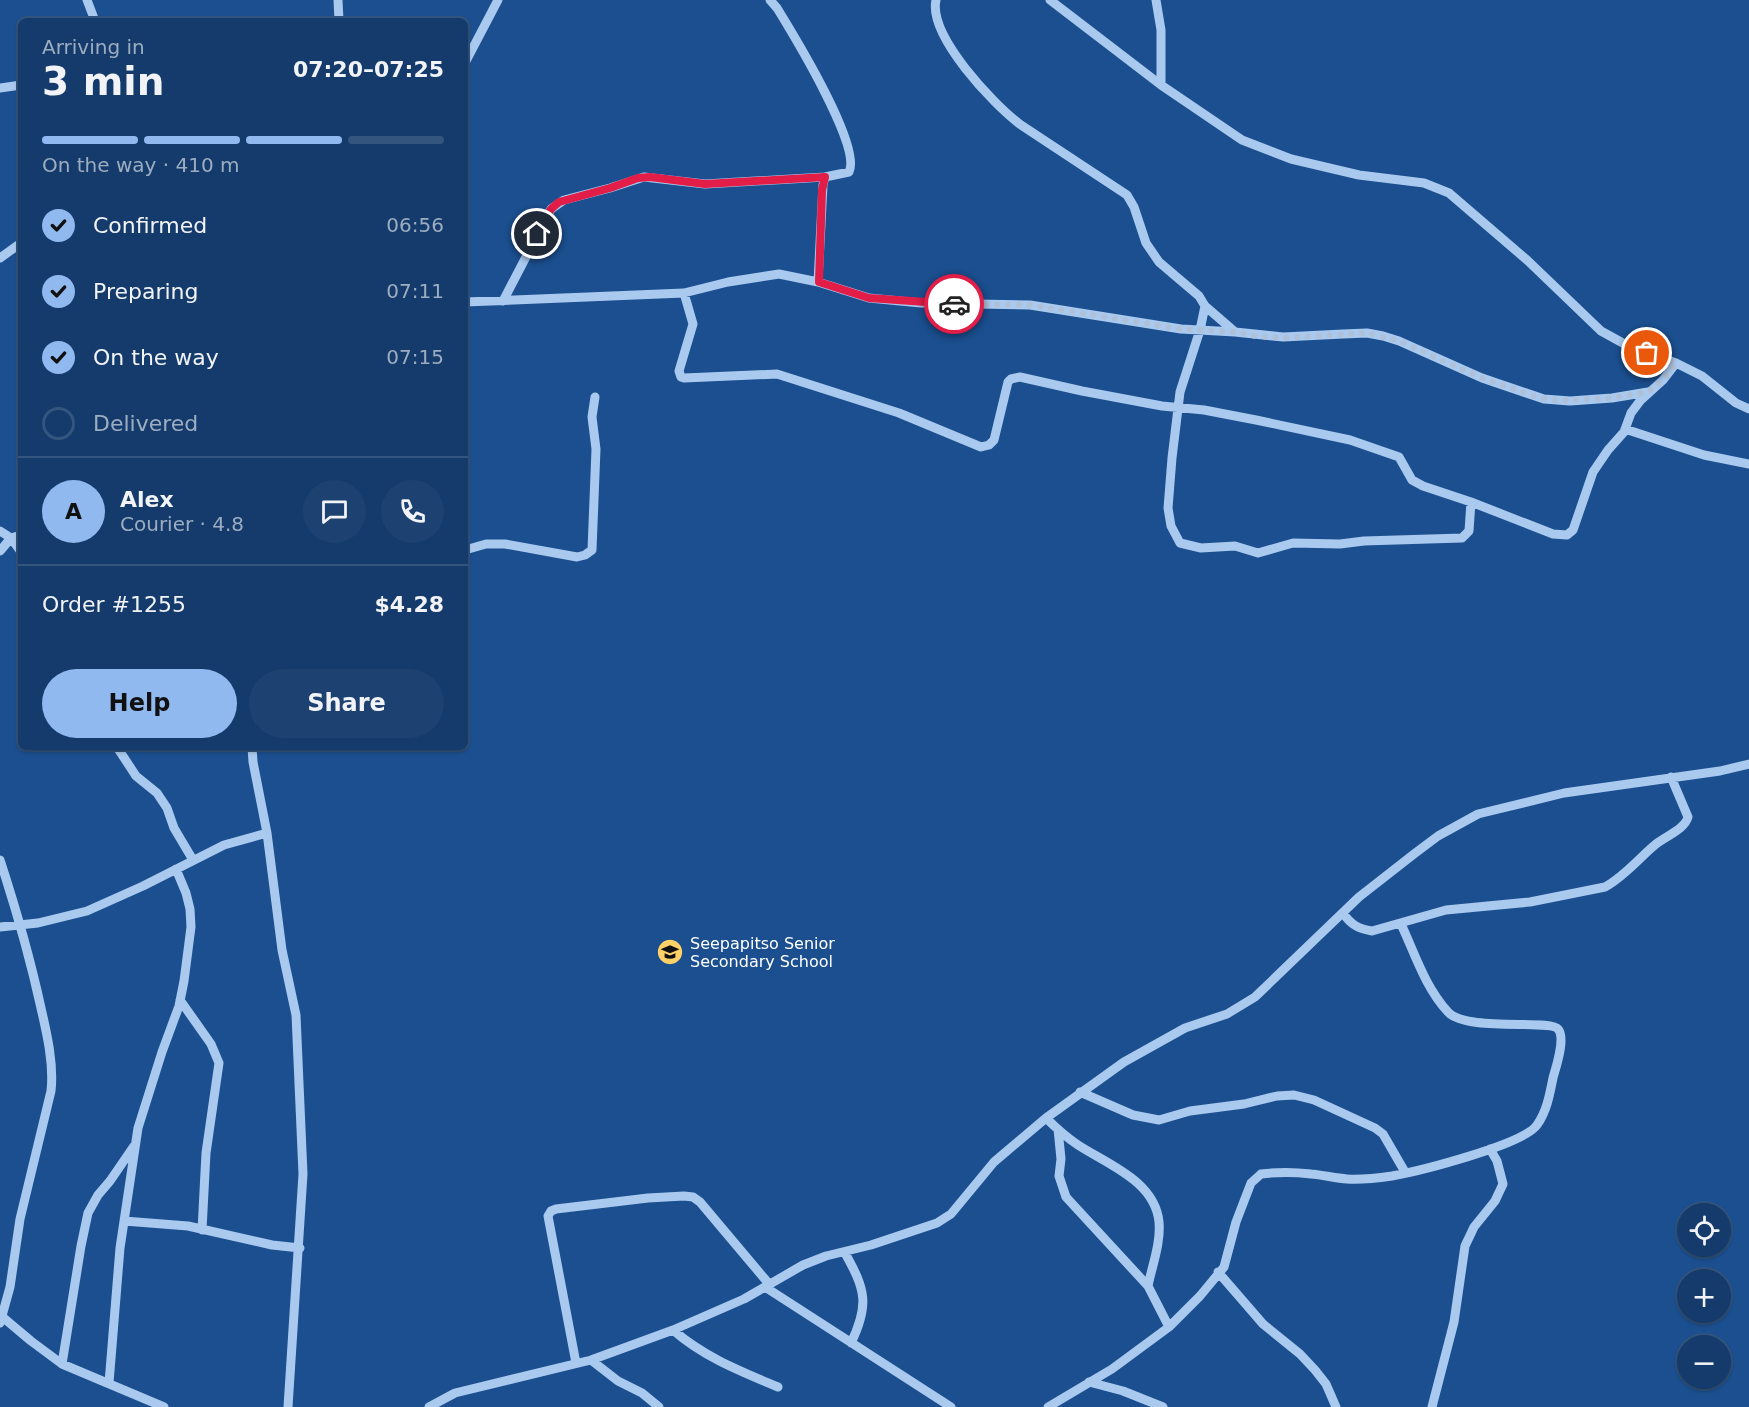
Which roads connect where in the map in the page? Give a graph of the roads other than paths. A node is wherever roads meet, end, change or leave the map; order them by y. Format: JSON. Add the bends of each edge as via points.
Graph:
{"nodes":[{"id":1,"x":87,"y":0,"type":"edge"},
{"id":2,"x":338,"y":0,"type":"edge"},
{"id":3,"x":498,"y":0,"type":"edge"},
{"id":4,"x":770,"y":0,"type":"edge"},
{"id":5,"x":936,"y":0,"type":"edge"},
{"id":6,"x":1050,"y":0,"type":"edge"},
{"id":7,"x":1156,"y":0,"type":"edge"},
{"id":8,"x":94,"y":18,"type":"edge"},
{"id":9,"x":339,"y":18,"type":"edge"},
{"id":10,"x":468,"y":57,"type":"edge"},
{"id":11,"x":18,"y":85,"type":"edge"},
{"id":12,"x":1161,"y":85,"type":"junction"},
{"id":13,"x":0,"y":88,"type":"edge"},
{"id":14,"x":825,"y":177,"type":"junction"},
{"id":15,"x":18,"y":245,"type":"edge"},
{"id":16,"x":0,"y":258,"type":"edge"},
{"id":17,"x":819,"y":282,"type":"junction"},
{"id":18,"x":684,"y":293,"type":"junction"},
{"id":19,"x":503,"y":301,"type":"junction"},
{"id":20,"x":468,"y":302,"type":"edge"},
{"id":21,"x":1205,"y":306,"type":"junction"},
{"id":22,"x":1200,"y":330,"type":"junction"},
{"id":23,"x":1235,"y":332,"type":"junction"},
{"id":24,"x":1676,"y":363,"type":"junction"},
{"id":25,"x":1648,"y":392,"type":"junction"},
{"id":26,"x":595,"y":397,"type":"dead end"},
{"id":27,"x":1179,"y":408,"type":"junction"},
{"id":28,"x":1749,"y":409,"type":"edge"},
{"id":29,"x":1625,"y":429,"type":"junction"},
{"id":30,"x":1749,"y":464,"type":"edge"},
{"id":31,"x":1471,"y":502,"type":"junction"},
{"id":32,"x":0,"y":531,"type":"edge"},
{"id":33,"x":16,"y":536,"type":"edge"},
{"id":34,"x":468,"y":549,"type":"edge"},
{"id":35,"x":0,"y":551,"type":"edge"},
{"id":36,"x":119,"y":750,"type":"edge"},
{"id":37,"x":252,"y":750,"type":"edge"},
{"id":38,"x":1749,"y":764,"type":"edge"},
{"id":39,"x":1671,"y":777,"type":"junction"},
{"id":40,"x":267,"y":833,"type":"junction"},
{"id":41,"x":0,"y":860,"type":"edge"},
{"id":42,"x":193,"y":860,"type":"junction"},
{"id":43,"x":176,"y":869,"type":"junction"},
{"id":44,"x":1342,"y":913,"type":"junction"},
{"id":45,"x":20,"y":924,"type":"junction"},
{"id":46,"x":1401,"y":924,"type":"junction"},
{"id":47,"x":0,"y":927,"type":"edge"},
{"id":48,"x":180,"y":1000,"type":"junction"},
{"id":49,"x":1080,"y":1092,"type":"junction"},
{"id":50,"x":1046,"y":1118,"type":"junction"},
{"id":51,"x":1058,"y":1129,"type":"junction"},
{"id":52,"x":136,"y":1143,"type":"junction"},
{"id":53,"x":1490,"y":1149,"type":"junction"},
{"id":54,"x":1405,"y":1172,"type":"junction"},
{"id":55,"x":124,"y":1221,"type":"junction"},
{"id":56,"x":202,"y":1230,"type":"junction"},
{"id":57,"x":300,"y":1248,"type":"junction"},
{"id":58,"x":845,"y":1252,"type":"junction"},
{"id":59,"x":1218,"y":1272,"type":"junction"},
{"id":60,"x":767,"y":1286,"type":"junction"},
{"id":61,"x":1148,"y":1286,"type":"junction"},
{"id":62,"x":1,"y":1318,"type":"edge"},
{"id":63,"x":1169,"y":1327,"type":"junction"},
{"id":64,"x":673,"y":1330,"type":"junction"},
{"id":65,"x":851,"y":1343,"type":"junction"},
{"id":66,"x":591,"y":1360,"type":"junction"},
{"id":67,"x":576,"y":1363,"type":"junction"},
{"id":68,"x":62,"y":1364,"type":"junction"},
{"id":69,"x":1089,"y":1382,"type":"junction"},
{"id":70,"x":109,"y":1383,"type":"junction"},
{"id":71,"x":778,"y":1387,"type":"dead end"},
{"id":72,"x":1052,"y":1406,"type":"edge"},
{"id":73,"x":164,"y":1407,"type":"edge"},
{"id":74,"x":288,"y":1407,"type":"edge"},
{"id":75,"x":429,"y":1407,"type":"edge"},
{"id":76,"x":659,"y":1407,"type":"edge"},
{"id":77,"x":951,"y":1407,"type":"edge"},
{"id":78,"x":1163,"y":1407,"type":"edge"},
{"id":79,"x":1336,"y":1407,"type":"edge"},
{"id":80,"x":1432,"y":1407,"type":"edge"}],
"edges":[{"from":1,"to":8,"type":"street"},
{"from":2,"to":9,"type":"street"},
{"from":3,"to":10,"type":"street"},
{"from":4,"to":14,"type":"street","via":[[815,71],[852,160],[849,172]]},
{"from":5,"to":21,"type":"street","via":[[945,37],[982,89],[1013,119],[1127,195],[1152,253]]},
{"from":6,"to":12,"type":"street"},
{"from":7,"to":12,"type":"street","via":[[1161,30]]},
{"from":11,"to":13,"type":"street"},
{"from":12,"to":24,"type":"street","via":[[1242,140],[1263,149],[1339,171],[1439,188],[1477,215],[1601,331],[1630,347]]},
{"from":14,"to":17,"type":"street"},
{"from":14,"to":19,"type":"street","via":[[705,184],[644,177],[564,200],[551,209]]},
{"from":15,"to":16,"type":"street"},
{"from":17,"to":18,"type":"street","via":[[779,274]]},
{"from":17,"to":22,"type":"street","via":[[869,298],[1030,305]]},
{"from":18,"to":19,"type":"street"},
{"from":18,"to":27,"type":"street","via":[[693,321],[680,371],[684,378],[777,374],[899,413],[981,447],[994,440],[1007,387],[1015,377]]},
{"from":19,"to":20,"type":"street"},
{"from":21,"to":22,"type":"street"},
{"from":21,"to":23,"type":"street"},
{"from":22,"to":23,"type":"street"},
{"from":22,"to":27,"type":"street","via":[[1183,379]]},
{"from":23,"to":25,"type":"street","via":[[1282,338],[1351,333],[1383,336],[1482,378],[1544,399],[1601,399]]},
{"from":24,"to":25,"type":"street","via":[[1664,380]]},
{"from":24,"to":28,"type":"street"},
{"from":25,"to":29,"type":"street","via":[[1631,413]]},
{"from":26,"to":34,"type":"street","via":[[592,550],[577,557],[505,544]]},
{"from":27,"to":31,"type":"street","via":[[1350,440],[1399,457],[1412,480],[1423,486]]},
{"from":27,"to":31,"type":"street","via":[[1168,508],[1180,543],[1192,547],[1235,546],[1257,553],[1293,543],[1462,538],[1470,531]]},
{"from":29,"to":30,"type":"street","via":[[1704,455]]},
{"from":29,"to":31,"type":"street","via":[[1593,472],[1577,524],[1567,535],[1553,534]]},
{"from":32,"to":33,"type":"street"},
{"from":33,"to":35,"type":"street"},
{"from":36,"to":42,"type":"street","via":[[136,776],[157,793]]},
{"from":37,"to":40,"type":"street"},
{"from":38,"to":39,"type":"street"},
{"from":39,"to":44,"type":"street","via":[[1564,793],[1478,814],[1414,854]]},
{"from":39,"to":46,"type":"street","via":[[1688,817],[1685,824],[1605,887],[1530,902],[1446,909]]},
{"from":40,"to":42,"type":"street","via":[[224,844]]},
{"from":40,"to":57,"type":"street","via":[[282,950],[296,1015],[303,1174]]},
{"from":41,"to":45,"type":"street"},
{"from":42,"to":43,"type":"street"},
{"from":43,"to":45,"type":"street","via":[[87,910]]},
{"from":43,"to":48,"type":"street","via":[[186,893],[191,927]]},
{"from":44,"to":46,"type":"street","via":[[1361,929],[1372,931]]},
{"from":44,"to":49,"type":"street","via":[[1256,998],[1227,1014],[1185,1028]]},
{"from":45,"to":47,"type":"street"},
{"from":45,"to":62,"type":"street","via":[[46,1033],[51,1084]]},
{"from":46,"to":53,"type":"street","via":[[1421,972],[1449,1013],[1465,1021],[1541,1025],[1559,1030],[1561,1041],[1549,1097],[1536,1127]]},
{"from":48,"to":52,"type":"street"},
{"from":48,"to":56,"type":"street","via":[[212,1044],[219,1063],[206,1153]]},
{"from":49,"to":50,"type":"street"},
{"from":49,"to":54,"type":"street","via":[[1133,1115],[1159,1120],[1277,1096],[1302,1096],[1375,1128],[1383,1134]]},
{"from":50,"to":51,"type":"street"},
{"from":50,"to":58,"type":"street","via":[[994,1162],[951,1214],[937,1223]]},
{"from":51,"to":61,"type":"street","via":[[1059,1176],[1066,1197]]},
{"from":51,"to":61,"type":"street","via":[[1130,1176],[1155,1206],[1158,1239]]},
{"from":52,"to":55,"type":"street"},
{"from":52,"to":68,"type":"street","via":[[88,1213]]},
{"from":53,"to":54,"type":"street"},
{"from":53,"to":80,"type":"street","via":[[1503,1184],[1465,1246],[1454,1322]]},
{"from":54,"to":59,"type":"street","via":[[1347,1179],[1308,1173],[1261,1174],[1251,1183],[1227,1259]]},
{"from":55,"to":56,"type":"street"},
{"from":55,"to":70,"type":"street"},
{"from":56,"to":57,"type":"street"},
{"from":57,"to":74,"type":"street"},
{"from":58,"to":60,"type":"street","via":[[803,1265]]},
{"from":58,"to":65,"type":"street","via":[[863,1294],[861,1322]]},
{"from":59,"to":63,"type":"street"},
{"from":59,"to":79,"type":"street","via":[[1263,1324],[1315,1370]]},
{"from":60,"to":64,"type":"street"},
{"from":60,"to":65,"type":"street"},
{"from":60,"to":67,"type":"street","via":[[693,1197],[648,1198],[551,1211],[548,1216]]},
{"from":61,"to":63,"type":"street"},
{"from":62,"to":68,"type":"street"},
{"from":63,"to":69,"type":"street"},
{"from":64,"to":66,"type":"street"},
{"from":64,"to":71,"type":"street","via":[[691,1346],[724,1365]]},
{"from":65,"to":77,"type":"street"},
{"from":66,"to":67,"type":"street"},
{"from":66,"to":76,"type":"street"},
{"from":67,"to":75,"type":"street","via":[[454,1393]]},
{"from":68,"to":70,"type":"street"},
{"from":69,"to":72,"type":"street"},
{"from":69,"to":78,"type":"street"},
{"from":70,"to":73,"type":"street"}]}
